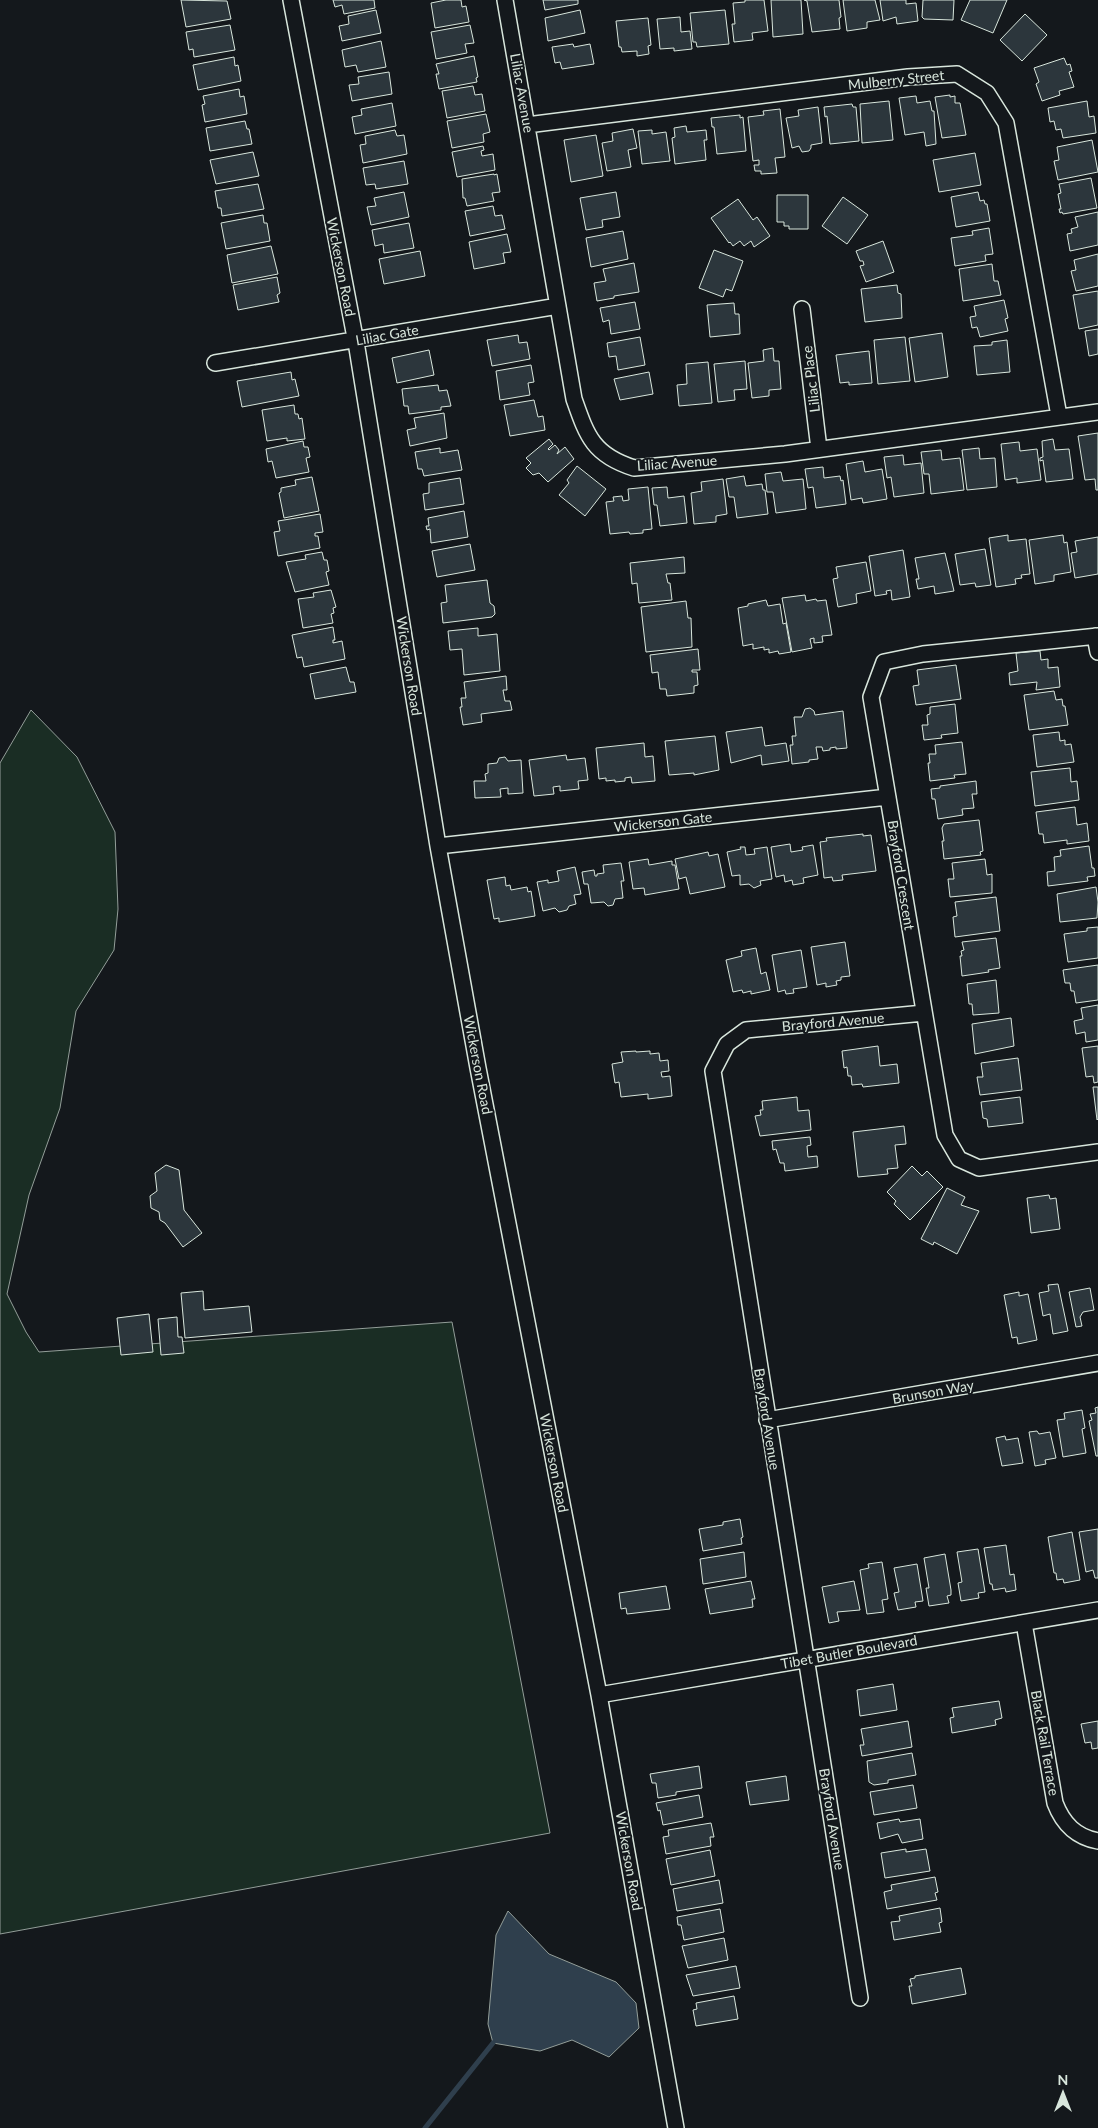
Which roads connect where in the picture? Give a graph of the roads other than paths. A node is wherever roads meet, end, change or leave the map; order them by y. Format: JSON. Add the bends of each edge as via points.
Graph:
{"nodes":[{"id":1,"x":291,"y":0,"type":"edge"},
{"id":2,"x":505,"y":0,"type":"edge"},
{"id":3,"x":527,"y":125,"type":"junction"},
{"id":4,"x":558,"y":306,"type":"junction"},
{"id":5,"x":802,"y":309,"type":"dead end"},
{"id":6,"x":356,"y":340,"type":"junction"},
{"id":7,"x":215,"y":363,"type":"dead end"},
{"id":8,"x":1098,"y":412,"type":"edge"},
{"id":9,"x":1059,"y":416,"type":"junction"},
{"id":10,"x":819,"y":449,"type":"junction"},
{"id":11,"x":1097,"y":636,"type":"edge"},
{"id":12,"x":1098,"y":652,"type":"edge"},
{"id":13,"x":888,"y":797,"type":"junction"},
{"id":14,"x":438,"y":846,"type":"junction"},
{"id":15,"x":924,"y":1013,"type":"junction"},
{"id":16,"x":1098,"y":1152,"type":"edge"},
{"id":17,"x":1098,"y":1364,"type":"edge"},
{"id":18,"x":768,"y":1420,"type":"junction"},
{"id":19,"x":1098,"y":1610,"type":"edge"},
{"id":20,"x":1024,"y":1622,"type":"junction"},
{"id":21,"x":806,"y":1660,"type":"junction"},
{"id":22,"x":599,"y":1695,"type":"junction"},
{"id":23,"x":1098,"y":1841,"type":"edge"},
{"id":24,"x":860,"y":1998,"type":"dead end"},
{"id":25,"x":676,"y":2128,"type":"edge"}],
"edges":[{"from":1,"to":6,"type":"street","name":"Wickerson Road"},
{"from":2,"to":3,"type":"street","name":"Liliac Avenue"},
{"from":3,"to":4,"type":"street","name":"Liliac Avenue"},
{"from":3,"to":9,"type":"street","name":"Mulberry Street","via":[[908,77],[958,74],[987,93],[1006,122]]},
{"from":4,"to":6,"type":"street","name":"Liliac Gate"},
{"from":4,"to":10,"type":"street","name":"Liliac Avenue","via":[[574,398],[582,422],[598,449],[615,462],[634,468]]},
{"from":5,"to":10,"type":"street","name":"Liliac Place"},
{"from":6,"to":7,"type":"street","name":"Liliac Gate"},
{"from":6,"to":14,"type":"street","name":"Wickerson Road"},
{"from":8,"to":9,"type":"street","name":"Liliac Avenue"},
{"from":9,"to":10,"type":"street","name":"Liliac Avenue"},
{"from":11,"to":12,"type":"street"},
{"from":11,"to":13,"type":"street","name":"Brayford Crescent","via":[[923,654],[884,662],[871,697]]},
{"from":13,"to":14,"type":"street","name":"Wickerson Gate"},
{"from":13,"to":15,"type":"street","name":"Brayford Crescent"},
{"from":14,"to":22,"type":"street","name":"Wickerson Road"},
{"from":15,"to":16,"type":"street","name":"Brayford Crescent","via":[[945,1135],[959,1158],[979,1168]]},
{"from":15,"to":18,"type":"street","name":"Brayford Avenue","via":[[746,1030],[727,1044],[713,1071]]},
{"from":17,"to":18,"type":"street","name":"Brunson Way"},
{"from":18,"to":21,"type":"street","name":"Brayford Avenue"},
{"from":19,"to":20,"type":"street","name":"Tibet Butler Boulevard"},
{"from":20,"to":21,"type":"street","name":"Tibet Butler Boulevard"},
{"from":20,"to":23,"type":"street","name":"Black Rail Terrace","via":[[1055,1803],[1071,1830]]},
{"from":21,"to":22,"type":"street","name":"Tibet Butler Boulevard"},
{"from":21,"to":24,"type":"street","name":"Brayford Avenue"},
{"from":22,"to":25,"type":"street","name":"Wickerson Road"}]}
